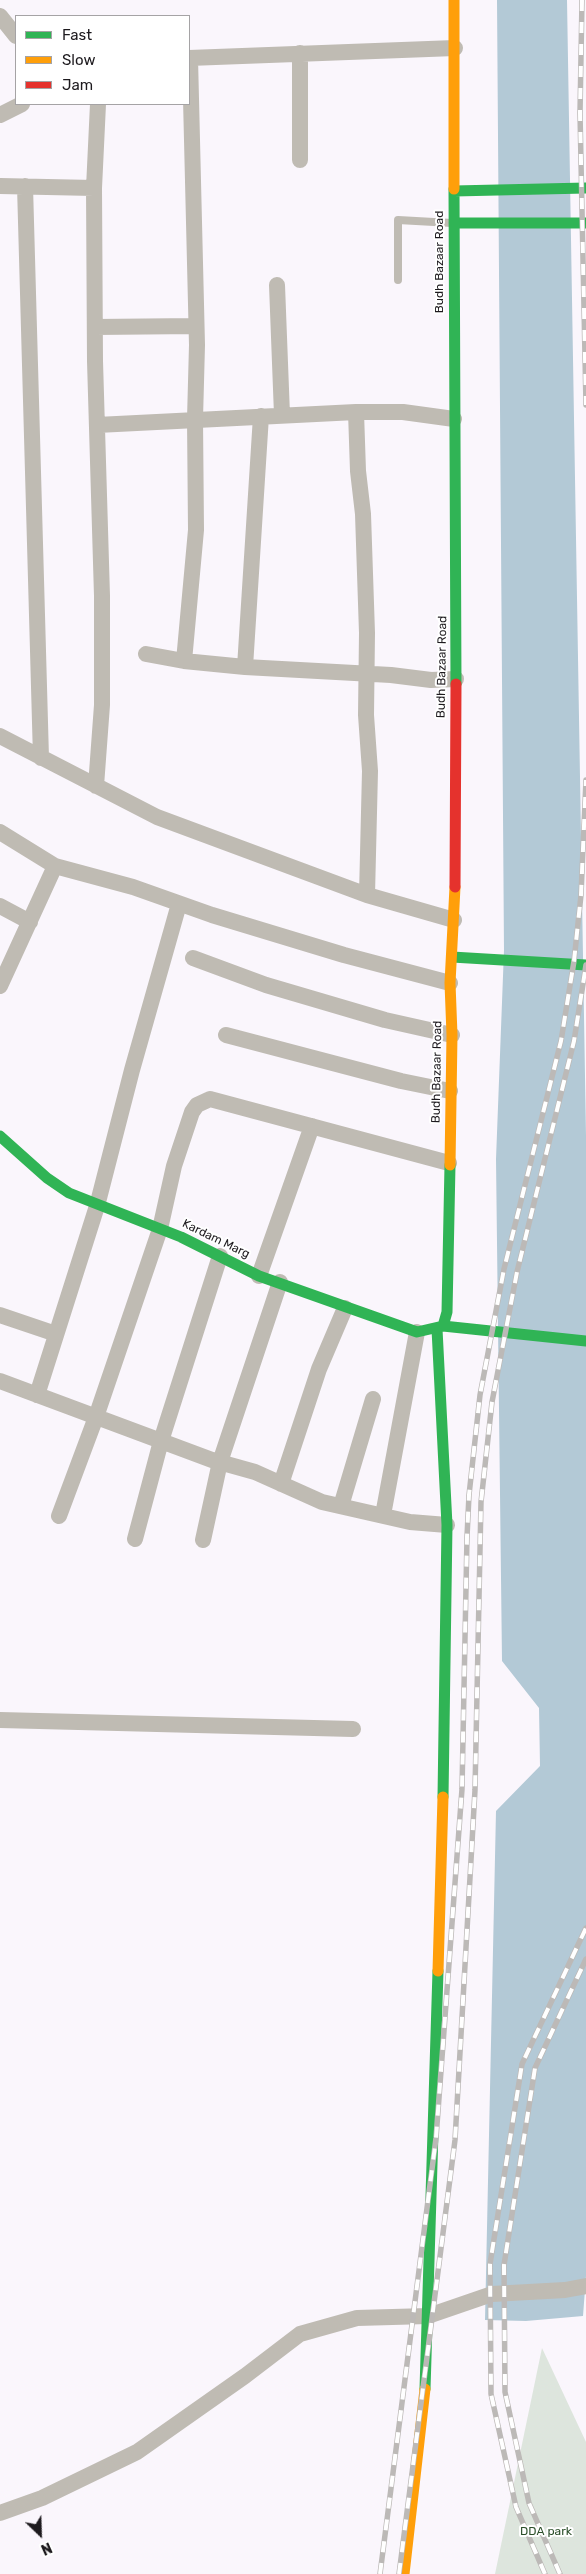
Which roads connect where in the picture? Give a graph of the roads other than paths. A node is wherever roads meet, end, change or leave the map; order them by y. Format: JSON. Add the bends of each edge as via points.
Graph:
{"nodes":[{"id":1,"x":454,"y":0,"type":"edge"},
{"id":2,"x":0,"y":16,"type":"edge"},
{"id":3,"x":15,"y":35,"type":"edge"},
{"id":4,"x":455,"y":48,"type":"junction"},
{"id":5,"x":300,"y":53,"type":"junction"},
{"id":6,"x":190,"y":58,"type":"edge"},
{"id":7,"x":190,"y":96,"type":"edge"},
{"id":8,"x":20,"y":105,"type":"edge"},
{"id":9,"x":98,"y":105,"type":"edge"},
{"id":10,"x":0,"y":115,"type":"edge"},
{"id":11,"x":300,"y":160,"type":"dead end"},
{"id":12,"x":0,"y":186,"type":"edge"},
{"id":13,"x":25,"y":186,"type":"junction"},
{"id":14,"x":94,"y":188,"type":"junction"},
{"id":15,"x":586,"y":188,"type":"edge"},
{"id":16,"x":454,"y":191,"type":"junction"},
{"id":17,"x":454,"y":223,"type":"junction"},
{"id":18,"x":586,"y":223,"type":"edge"},
{"id":19,"x":398,"y":280,"type":"dead end"},
{"id":20,"x":277,"y":285,"type":"dead end"},
{"id":21,"x":196,"y":326,"type":"junction"},
{"id":22,"x":95,"y":327,"type":"junction"},
{"id":23,"x":356,"y":412,"type":"junction"},
{"id":24,"x":282,"y":415,"type":"junction"},
{"id":25,"x":261,"y":416,"type":"junction"},
{"id":26,"x":195,"y":419,"type":"junction"},
{"id":27,"x":454,"y":419,"type":"junction"},
{"id":28,"x":97,"y":425,"type":"junction"},
{"id":29,"x":146,"y":654,"type":"dead end"},
{"id":30,"x":184,"y":661,"type":"junction"},
{"id":31,"x":245,"y":667,"type":"junction"},
{"id":32,"x":366,"y":674,"type":"junction"},
{"id":33,"x":456,"y":680,"type":"junction"},
{"id":34,"x":0,"y":736,"type":"edge"},
{"id":35,"x":41,"y":758,"type":"junction"},
{"id":36,"x":96,"y":786,"type":"junction"},
{"id":37,"x":0,"y":832,"type":"edge"},
{"id":38,"x":55,"y":866,"type":"junction"},
{"id":39,"x":367,"y":895,"type":"junction"},
{"id":40,"x":179,"y":904,"type":"junction"},
{"id":41,"x":0,"y":906,"type":"edge"},
{"id":42,"x":454,"y":920,"type":"junction"},
{"id":43,"x":30,"y":922,"type":"junction"},
{"id":44,"x":452,"y":957,"type":"junction"},
{"id":45,"x":193,"y":958,"type":"dead end"},
{"id":46,"x":586,"y":964,"type":"edge"},
{"id":47,"x":1,"y":983,"type":"edge"},
{"id":48,"x":450,"y":983,"type":"junction"},
{"id":49,"x":452,"y":1034,"type":"junction"},
{"id":50,"x":226,"y":1035,"type":"dead end"},
{"id":51,"x":450,"y":1091,"type":"junction"},
{"id":52,"x":312,"y":1126,"type":"junction"},
{"id":53,"x":0,"y":1136,"type":"edge"},
{"id":54,"x":449,"y":1163,"type":"junction"},
{"id":55,"x":97,"y":1206,"type":"junction"},
{"id":56,"x":160,"y":1229,"type":"junction"},
{"id":57,"x":220,"y":1256,"type":"junction"},
{"id":58,"x":259,"y":1276,"type":"junction"},
{"id":59,"x":280,"y":1282,"type":"junction"},
{"id":60,"x":345,"y":1308,"type":"junction"},
{"id":61,"x":0,"y":1316,"type":"edge"},
{"id":62,"x":440,"y":1328,"type":"junction"},
{"id":63,"x":417,"y":1332,"type":"junction"},
{"id":64,"x":56,"y":1334,"type":"junction"},
{"id":65,"x":586,"y":1341,"type":"edge"},
{"id":66,"x":0,"y":1381,"type":"edge"},
{"id":67,"x":37,"y":1394,"type":"junction"},
{"id":68,"x":373,"y":1399,"type":"dead end"},
{"id":69,"x":96,"y":1417,"type":"junction"},
{"id":70,"x":161,"y":1441,"type":"junction"},
{"id":71,"x":220,"y":1462,"type":"junction"},
{"id":72,"x":281,"y":1484,"type":"junction"},
{"id":73,"x":341,"y":1506,"type":"junction"},
{"id":74,"x":383,"y":1515,"type":"junction"},
{"id":75,"x":59,"y":1516,"type":"dead end"},
{"id":76,"x":447,"y":1525,"type":"junction"},
{"id":77,"x":135,"y":1539,"type":"dead end"},
{"id":78,"x":203,"y":1540,"type":"dead end"},
{"id":79,"x":0,"y":1720,"type":"edge"},
{"id":80,"x":353,"y":1729,"type":"dead end"},
{"id":81,"x":586,"y":2286,"type":"edge"},
{"id":82,"x":428,"y":2316,"type":"junction"},
{"id":83,"x":0,"y":2513,"type":"edge"},
{"id":84,"x":404,"y":2574,"type":"edge"}],
"edges":[{"from":1,"to":4,"type":"street","name":"Budh Bazaar Road"},
{"from":2,"to":3,"type":"street"},
{"from":4,"to":5,"type":"street"},
{"from":4,"to":16,"type":"street","name":"Budh Bazaar Road"},
{"from":5,"to":6,"type":"street"},
{"from":5,"to":11,"type":"street"},
{"from":7,"to":21,"type":"street"},
{"from":8,"to":10,"type":"street"},
{"from":9,"to":14,"type":"street"},
{"from":12,"to":13,"type":"street"},
{"from":13,"to":14,"type":"street"},
{"from":13,"to":35,"type":"street"},
{"from":14,"to":22,"type":"street"},
{"from":15,"to":16,"type":"street"},
{"from":16,"to":17,"type":"street","name":"Budh Bazaar Road"},
{"from":17,"to":18,"type":"street"},
{"from":17,"to":19,"type":"lane","via":[[398,220]]},
{"from":17,"to":27,"type":"street","name":"Budh Bazaar Road"},
{"from":20,"to":24,"type":"street"},
{"from":21,"to":22,"type":"street"},
{"from":21,"to":26,"type":"street"},
{"from":22,"to":28,"type":"street"},
{"from":23,"to":24,"type":"street"},
{"from":23,"to":27,"type":"street","via":[[402,412]]},
{"from":23,"to":32,"type":"street","via":[[363,514]]},
{"from":24,"to":25,"type":"street"},
{"from":25,"to":26,"type":"street"},
{"from":25,"to":31,"type":"street"},
{"from":26,"to":28,"type":"street"},
{"from":26,"to":30,"type":"street","via":[[196,530]]},
{"from":27,"to":33,"type":"street","name":"Budh Bazaar Road"},
{"from":28,"to":36,"type":"street","via":[[102,705]]},
{"from":29,"to":30,"type":"street"},
{"from":30,"to":31,"type":"street"},
{"from":31,"to":32,"type":"street"},
{"from":32,"to":33,"type":"street"},
{"from":32,"to":39,"type":"street","via":[[370,770]]},
{"from":33,"to":42,"type":"street","name":"Budh Bazaar Road"},
{"from":34,"to":35,"type":"street"},
{"from":35,"to":36,"type":"street"},
{"from":36,"to":39,"type":"street","via":[[157,817],[270,860],[318,874]]},
{"from":37,"to":38,"type":"street"},
{"from":38,"to":40,"type":"street","via":[[133,887]]},
{"from":38,"to":43,"type":"street"},
{"from":39,"to":42,"type":"street"},
{"from":40,"to":48,"type":"street","via":[[344,955]]},
{"from":40,"to":55,"type":"street"},
{"from":41,"to":43,"type":"street"},
{"from":42,"to":44,"type":"street","name":"Budh Bazaar Road"},
{"from":43,"to":47,"type":"street"},
{"from":44,"to":46,"type":"street"},
{"from":44,"to":48,"type":"street","name":"Budh Bazaar Road"},
{"from":45,"to":49,"type":"street","via":[[266,985],[385,1020]]},
{"from":48,"to":49,"type":"street","name":"Budh Bazaar Road"},
{"from":49,"to":51,"type":"street","name":"Budh Bazaar Road"},
{"from":50,"to":51,"type":"street","via":[[400,1082]]},
{"from":51,"to":54,"type":"street","name":"Budh Bazaar Road"},
{"from":52,"to":54,"type":"street"},
{"from":52,"to":56,"type":"street","via":[[210,1099],[197,1105],[174,1166]]},
{"from":52,"to":58,"type":"street"},
{"from":53,"to":55,"type":"street","name":"Kardam Marg","via":[[69,1194]]},
{"from":54,"to":62,"type":"street","name":"Budh Bazaar Road","via":[[447,1312]]},
{"from":55,"to":56,"type":"street","name":"Kardam Marg"},
{"from":55,"to":64,"type":"street"},
{"from":56,"to":57,"type":"street","name":"Kardam Marg"},
{"from":56,"to":69,"type":"street"},
{"from":57,"to":58,"type":"street","name":"Kardam Marg"},
{"from":57,"to":70,"type":"street"},
{"from":58,"to":59,"type":"street","name":"Kardam Marg"},
{"from":59,"to":60,"type":"street","name":"Kardam Marg"},
{"from":59,"to":71,"type":"street"},
{"from":60,"to":63,"type":"street","name":"Kardam Marg"},
{"from":60,"to":72,"type":"street","via":[[319,1369]]},
{"from":61,"to":64,"type":"street"},
{"from":62,"to":63,"type":"street","name":"Kardam Marg"},
{"from":62,"to":65,"type":"street","name":"Kardam Marg"},
{"from":62,"to":76,"type":"street","name":"Budh Bazaar Road"},
{"from":63,"to":74,"type":"street"},
{"from":64,"to":67,"type":"street"},
{"from":66,"to":67,"type":"street"},
{"from":67,"to":69,"type":"street"},
{"from":68,"to":73,"type":"street"},
{"from":69,"to":70,"type":"street"},
{"from":69,"to":75,"type":"street"},
{"from":70,"to":71,"type":"street"},
{"from":70,"to":77,"type":"street"},
{"from":71,"to":72,"type":"street"},
{"from":71,"to":78,"type":"street"},
{"from":72,"to":73,"type":"street","via":[[322,1502]]},
{"from":73,"to":74,"type":"street"},
{"from":74,"to":76,"type":"street","via":[[410,1522]]},
{"from":76,"to":82,"type":"street","name":"Budh Bazaar Road"},
{"from":79,"to":80,"type":"street"},
{"from":81,"to":82,"type":"street","via":[[492,2294]]},
{"from":82,"to":83,"type":"street","via":[[358,2318],[300,2334],[136,2452],[42,2498]]},
{"from":82,"to":84,"type":"street","name":"Budh Bazaar Road","via":[[426,2376]]}]}
